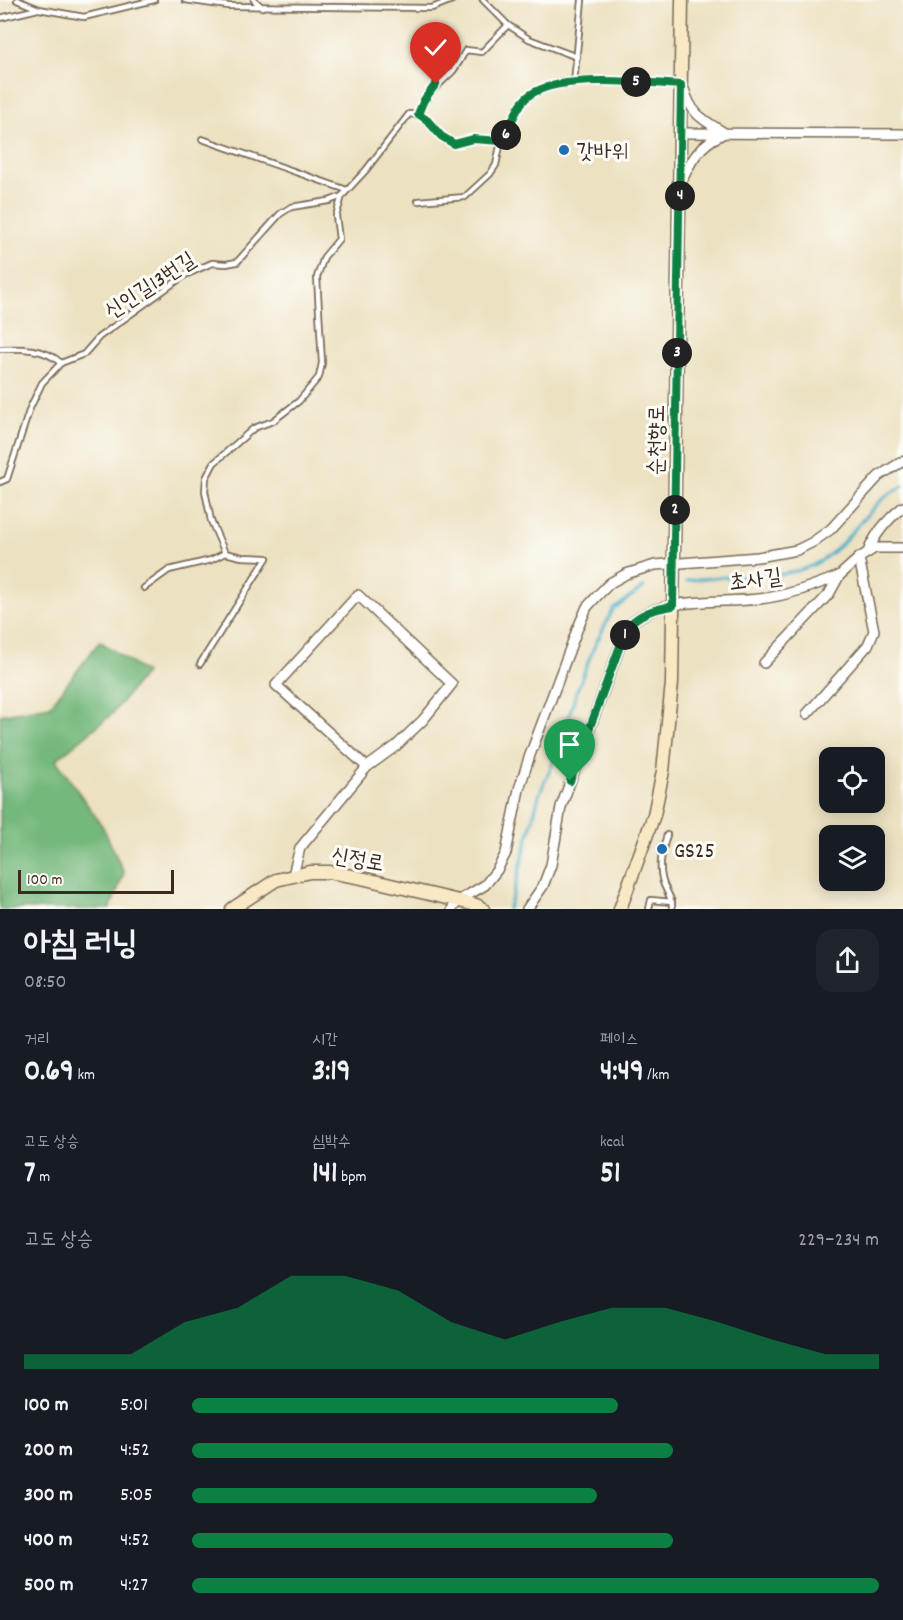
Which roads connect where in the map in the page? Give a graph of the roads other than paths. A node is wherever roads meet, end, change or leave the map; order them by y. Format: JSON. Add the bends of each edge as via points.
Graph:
{"nodes":[{"id":1,"x":17,"y":0,"type":"edge"},
{"id":2,"x":154,"y":0,"type":"edge"},
{"id":3,"x":184,"y":0,"type":"edge"},
{"id":4,"x":254,"y":0,"type":"edge"},
{"id":5,"x":300,"y":0,"type":"edge"},
{"id":6,"x":452,"y":0,"type":"edge"},
{"id":7,"x":483,"y":0,"type":"edge"},
{"id":8,"x":582,"y":0,"type":"edge"},
{"id":9,"x":682,"y":0,"type":"edge"},
{"id":10,"x":295,"y":6,"type":"junction"},
{"id":11,"x":262,"y":7,"type":"junction"},
{"id":12,"x":39,"y":9,"type":"junction"},
{"id":13,"x":0,"y":18,"type":"edge"},
{"id":14,"x":508,"y":25,"type":"junction"},
{"id":15,"x":577,"y":57,"type":"junction"},
{"id":16,"x":574,"y":82,"type":"junction"},
{"id":17,"x":681,"y":82,"type":"junction"},
{"id":18,"x":418,"y":114,"type":"junction"},
{"id":19,"x":681,"y":133,"type":"junction"},
{"id":20,"x":725,"y":133,"type":"junction"},
{"id":21,"x":903,"y":134,"type":"edge"},
{"id":22,"x":202,"y":139,"type":"dead end"},
{"id":23,"x":501,"y":141,"type":"junction"},
{"id":24,"x":680,"y":185,"type":"junction"},
{"id":25,"x":347,"y":190,"type":"junction"},
{"id":26,"x":342,"y":196,"type":"junction"},
{"id":27,"x":417,"y":201,"type":"dead end"},
{"id":28,"x":0,"y":349,"type":"edge"},
{"id":29,"x":61,"y":363,"type":"junction"},
{"id":30,"x":903,"y":461,"type":"edge"},
{"id":31,"x":0,"y":482,"type":"edge"},
{"id":32,"x":903,"y":507,"type":"edge"},
{"id":33,"x":903,"y":548,"type":"edge"},
{"id":34,"x":868,"y":552,"type":"junction"},
{"id":35,"x":225,"y":553,"type":"junction"},
{"id":36,"x":859,"y":558,"type":"junction"},
{"id":37,"x":674,"y":563,"type":"junction"},
{"id":38,"x":839,"y":576,"type":"junction"},
{"id":39,"x":144,"y":588,"type":"dead end"},
{"id":40,"x":673,"y":606,"type":"junction"},
{"id":41,"x":764,"y":663,"type":"dead end"},
{"id":42,"x":200,"y":664,"type":"dead end"},
{"id":43,"x":807,"y":714,"type":"dead end"},
{"id":44,"x":367,"y":767,"type":"junction"},
{"id":45,"x":667,"y":835,"type":"dead end"},
{"id":46,"x":293,"y":875,"type":"junction"},
{"id":47,"x":672,"y":902,"type":"junction"},
{"id":48,"x":455,"y":905,"type":"edge"},
{"id":49,"x":232,"y":909,"type":"edge"},
{"id":50,"x":483,"y":909,"type":"edge"},
{"id":51,"x":526,"y":909,"type":"edge"},
{"id":52,"x":620,"y":909,"type":"edge"},
{"id":53,"x":649,"y":909,"type":"edge"},
{"id":54,"x":672,"y":909,"type":"edge"}],
"edges":[{"from":1,"to":12,"type":"lane"},
{"from":2,"to":12,"type":"lane","via":[[84,17]]},
{"from":3,"to":11,"type":"lane"},
{"from":4,"to":11,"type":"lane"},
{"from":5,"to":10,"type":"lane"},
{"from":6,"to":10,"type":"lane","via":[[432,8]]},
{"from":7,"to":14,"type":"lane"},
{"from":8,"to":15,"type":"lane"},
{"from":9,"to":17,"type":"main road","name":"순천향로"},
{"from":10,"to":11,"type":"lane"},
{"from":12,"to":13,"type":"lane"},
{"from":14,"to":15,"type":"lane","via":[[529,39]]},
{"from":14,"to":18,"type":"lane","via":[[482,52],[466,50],[451,73],[436,84]]},
{"from":15,"to":16,"type":"lane"},
{"from":16,"to":17,"type":"lane"},
{"from":16,"to":23,"type":"lane","via":[[547,86],[527,97]]},
{"from":17,"to":19,"type":"main road","name":"순천향로"},
{"from":17,"to":20,"type":"street","via":[[688,104],[699,117]]},
{"from":18,"to":23,"type":"lane","via":[[454,144],[473,139]]},
{"from":18,"to":25,"type":"lane","via":[[409,114]]},
{"from":19,"to":20,"type":"street"},
{"from":19,"to":24,"type":"main road","name":"순천향로"},
{"from":20,"to":21,"type":"street"},
{"from":20,"to":24,"type":"street","via":[[701,148]]},
{"from":22,"to":25,"type":"lane"},
{"from":23,"to":27,"type":"lane","via":[[496,165],[465,196]]},
{"from":24,"to":37,"type":"main road","name":"순천향로"},
{"from":25,"to":26,"type":"lane"},
{"from":26,"to":29,"type":"lane","name":"신인길13번길","via":[[291,207],[237,262],[212,263],[185,275],[99,337],[84,354]]},
{"from":26,"to":35,"type":"lane","via":[[336,216],[339,239],[324,257],[317,276],[322,363],[319,377],[299,401],[273,421],[254,428],[214,463],[206,478],[211,521]]},
{"from":28,"to":29,"type":"lane","via":[[51,354]]},
{"from":29,"to":31,"type":"lane","via":[[42,383],[7,479]]},
{"from":30,"to":37,"type":"street","via":[[879,476],[831,529],[796,550]]},
{"from":32,"to":34,"type":"street","via":[[872,540]]},
{"from":33,"to":34,"type":"street","via":[[882,547]]},
{"from":34,"to":36,"type":"street"},
{"from":35,"to":39,"type":"lane","via":[[169,570]]},
{"from":35,"to":42,"type":"lane","via":[[267,558]]},
{"from":36,"to":38,"type":"street"},
{"from":36,"to":43,"type":"street","via":[[874,631],[868,645]]},
{"from":37,"to":40,"type":"main road","name":"순천향로"},
{"from":37,"to":48,"type":"street","via":[[655,564],[626,574],[587,607],[530,755],[506,853],[485,885]]},
{"from":38,"to":40,"type":"street","name":"초사길","via":[[798,592],[760,599]]},
{"from":38,"to":41,"type":"street","via":[[829,594]]},
{"from":40,"to":51,"type":"street","name":"초사길","via":[[651,610],[627,627],[561,807],[551,865],[543,886]]},
{"from":40,"to":52,"type":"main road","name":"순천향로","via":[[672,683],[663,771],[654,815]]},
{"from":44,"to":44,"type":"street","via":[[423,720],[452,684],[358,595],[276,685]]},
{"from":44,"to":46,"type":"street","via":[[300,848]]},
{"from":45,"to":47,"type":"lane","via":[[660,857],[663,883]]},
{"from":46,"to":48,"type":"main road","name":"신정로","via":[[329,872]]},
{"from":46,"to":49,"type":"main road","name":"신정로","via":[[269,884]]},
{"from":47,"to":53,"type":"lane","via":[[651,900]]},
{"from":47,"to":54,"type":"lane"},
{"from":48,"to":50,"type":"main road","name":"신정로"}]}
